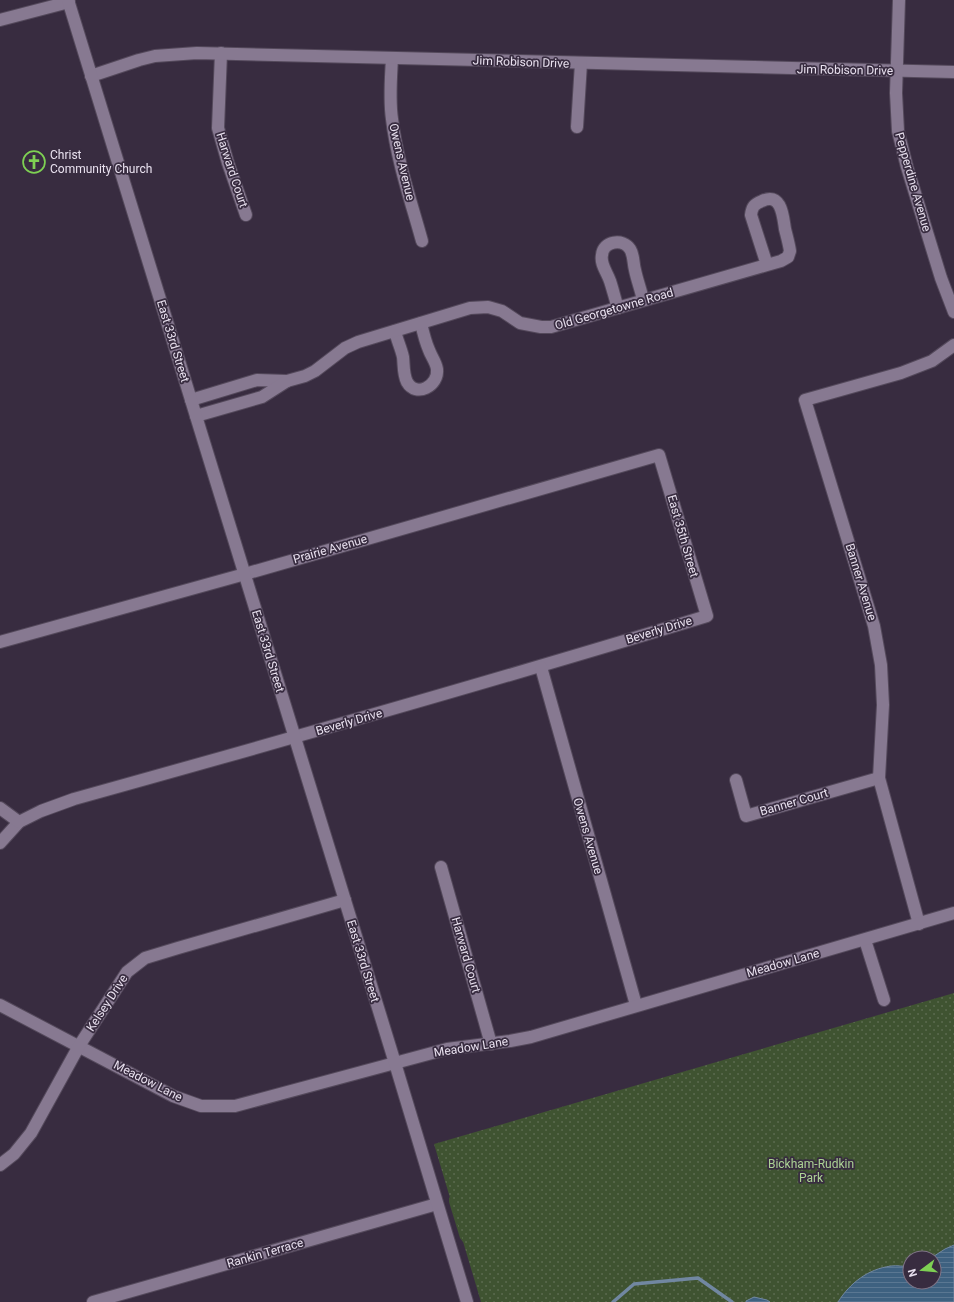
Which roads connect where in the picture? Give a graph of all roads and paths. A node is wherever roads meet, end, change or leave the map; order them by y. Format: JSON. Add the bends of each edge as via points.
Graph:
{"nodes":[{"id":1,"x":899,"y":0,"type":"edge"},
{"id":2,"x":68,"y":1,"type":"edge"},
{"id":3,"x":0,"y":20,"type":"edge"},
{"id":4,"x":221,"y":53,"type":"junction"},
{"id":5,"x":392,"y":58,"type":"junction"},
{"id":6,"x":581,"y":63,"type":"junction"},
{"id":7,"x":896,"y":71,"type":"junction"},
{"id":8,"x":954,"y":72,"type":"edge"},
{"id":9,"x":91,"y":76,"type":"junction"},
{"id":10,"x":577,"y":127,"type":"dead end"},
{"id":11,"x":246,"y":215,"type":"dead end"},
{"id":12,"x":422,"y":241,"type":"dead end"},
{"id":13,"x":766,"y":265,"type":"junction"},
{"id":14,"x":644,"y":300,"type":"junction"},
{"id":15,"x":618,"y":308,"type":"junction"},
{"id":16,"x":954,"y":312,"type":"edge"},
{"id":17,"x":421,"y":323,"type":"junction"},
{"id":18,"x":395,"y":331,"type":"junction"},
{"id":19,"x":954,"y":345,"type":"edge"},
{"id":20,"x":287,"y":381,"type":"junction"},
{"id":21,"x":250,"y":382,"type":"junction"},
{"id":22,"x":255,"y":399,"type":"junction"},
{"id":23,"x":191,"y":400,"type":"junction"},
{"id":24,"x":196,"y":416,"type":"junction"},
{"id":25,"x":659,"y":455,"type":"joint"},
{"id":26,"x":245,"y":574,"type":"junction"},
{"id":27,"x":707,"y":616,"type":"joint"},
{"id":28,"x":0,"y":642,"type":"edge"},
{"id":29,"x":541,"y":667,"type":"junction"},
{"id":30,"x":295,"y":738,"type":"junction"},
{"id":31,"x":879,"y":778,"type":"junction"},
{"id":32,"x":736,"y":780,"type":"dead end"},
{"id":33,"x":0,"y":808,"type":"edge"},
{"id":34,"x":19,"y":822,"type":"junction"},
{"id":35,"x":0,"y":843,"type":"edge"},
{"id":36,"x":440,"y":867,"type":"dead end"},
{"id":37,"x":344,"y":900,"type":"junction"},
{"id":38,"x":954,"y":913,"type":"edge"},
{"id":39,"x":919,"y":924,"type":"junction"},
{"id":40,"x":865,"y":940,"type":"junction"},
{"id":41,"x":884,"y":1000,"type":"dead end"},
{"id":42,"x":0,"y":1005,"type":"edge"},
{"id":43,"x":636,"y":1005,"type":"junction"},
{"id":44,"x":491,"y":1044,"type":"junction"},
{"id":45,"x":79,"y":1046,"type":"junction"},
{"id":46,"x":395,"y":1063,"type":"junction"},
{"id":47,"x":0,"y":1165,"type":"edge"},
{"id":48,"x":437,"y":1204,"type":"junction"},
{"id":49,"x":93,"y":1302,"type":"edge"},
{"id":50,"x":467,"y":1302,"type":"edge"}],
"edges":[{"from":1,"to":7,"type":"street","name":"Pepperdine Avenue"},
{"from":2,"to":3,"type":"street"},
{"from":2,"to":9,"type":"street","name":"East 33rd Street"},
{"from":4,"to":5,"type":"street","name":"Jim Robison Drive"},
{"from":4,"to":9,"type":"street","name":"Jim Robison Drive","via":[[155,56]]},
{"from":4,"to":11,"type":"street","name":"Harward Court","via":[[218,128]]},
{"from":5,"to":6,"type":"street","name":"Jim Robison Drive"},
{"from":5,"to":12,"type":"street","name":"Owens Avenue","via":[[391,103],[396,146]]},
{"from":6,"to":7,"type":"street","name":"Jim Robison Drive"},
{"from":6,"to":10,"type":"street"},
{"from":7,"to":8,"type":"street","name":"Jim Robison Drive"},
{"from":7,"to":16,"type":"street","name":"Pepperdine Avenue","via":[[901,146],[941,278]]},
{"from":9,"to":23,"type":"street","name":"East 33rd Street"},
{"from":13,"to":13,"type":"street","name":"Old Georgetowne Road","via":[[751,210],[754,205],[764,200],[774,200],[782,210],[790,251],[788,257]]},
{"from":13,"to":14,"type":"street","name":"Old Georgetowne Road"},
{"from":14,"to":15,"type":"street","name":"Old Georgetowne Road"},
{"from":14,"to":15,"type":"street","via":[[634,269],[632,251],[621,242],[611,243],[603,250],[602,262]]},
{"from":15,"to":17,"type":"street","name":"Old Georgetowne Road","via":[[563,324],[541,327],[520,323],[502,311],[488,307],[470,308]]},
{"from":17,"to":18,"type":"street","name":"Old Georgetowne Road"},
{"from":17,"to":18,"type":"street","via":[[437,370],[434,381],[423,390],[416,390],[407,382]]},
{"from":18,"to":20,"type":"street","name":"Old Georgetowne Road","via":[[345,348],[305,376]]},
{"from":19,"to":31,"type":"street","name":"Banner Avenue","via":[[932,361],[901,373],[805,400],[874,626],[881,665],[883,706]]},
{"from":20,"to":21,"type":"street","name":"Old Georgetowne Road"},
{"from":20,"to":22,"type":"street","name":"Old Georgetowne Road"},
{"from":21,"to":22,"type":"street"},
{"from":21,"to":23,"type":"street","name":"Old Georgetowne Road"},
{"from":22,"to":24,"type":"street","name":"Old Georgetowne Road"},
{"from":23,"to":24,"type":"street","name":"East 33rd Street"},
{"from":24,"to":26,"type":"street","name":"East 33rd Street"},
{"from":25,"to":26,"type":"street","name":"Prairie Avenue"},
{"from":25,"to":27,"type":"street","name":"East 35th Street"},
{"from":26,"to":28,"type":"street","name":"Prairie Avenue"},
{"from":26,"to":30,"type":"street","name":"East 33rd Street"},
{"from":27,"to":29,"type":"street","name":"Beverly Drive"},
{"from":29,"to":30,"type":"street","name":"Beverly Drive"},
{"from":29,"to":43,"type":"street","name":"Owens Avenue"},
{"from":30,"to":34,"type":"street","name":"Beverly Drive","via":[[74,799]]},
{"from":30,"to":37,"type":"street","name":"East 33rd Street"},
{"from":31,"to":32,"type":"street","name":"Banner Court","via":[[746,816]]},
{"from":31,"to":39,"type":"street","name":"Banner Avenue"},
{"from":33,"to":34,"type":"street"},
{"from":34,"to":35,"type":"street","name":"Beverly Drive"},
{"from":36,"to":44,"type":"street","name":"Harward Court"},
{"from":37,"to":45,"type":"street","name":"Kelsey Drive","via":[[145,958],[127,972]]},
{"from":37,"to":46,"type":"street","name":"East 33rd Street"},
{"from":38,"to":39,"type":"street","name":"Meadow Lane"},
{"from":39,"to":40,"type":"street","name":"Meadow Lane"},
{"from":40,"to":41,"type":"street"},
{"from":40,"to":43,"type":"street","name":"Meadow Lane"},
{"from":42,"to":45,"type":"street","name":"Meadow Lane"},
{"from":43,"to":44,"type":"street","name":"Meadow Lane","via":[[531,1037]]},
{"from":44,"to":46,"type":"street","name":"Meadow Lane","via":[[447,1050]]},
{"from":45,"to":46,"type":"street","name":"Meadow Lane","via":[[174,1096],[201,1106],[235,1106]]},
{"from":45,"to":47,"type":"street","name":"Kelsey Drive","via":[[31,1133],[14,1154]]},
{"from":46,"to":48,"type":"street","name":"East 33rd Street"},
{"from":48,"to":49,"type":"street","name":"Rankin Terrace"},
{"from":48,"to":50,"type":"street","name":"East 33rd Street"}]}
